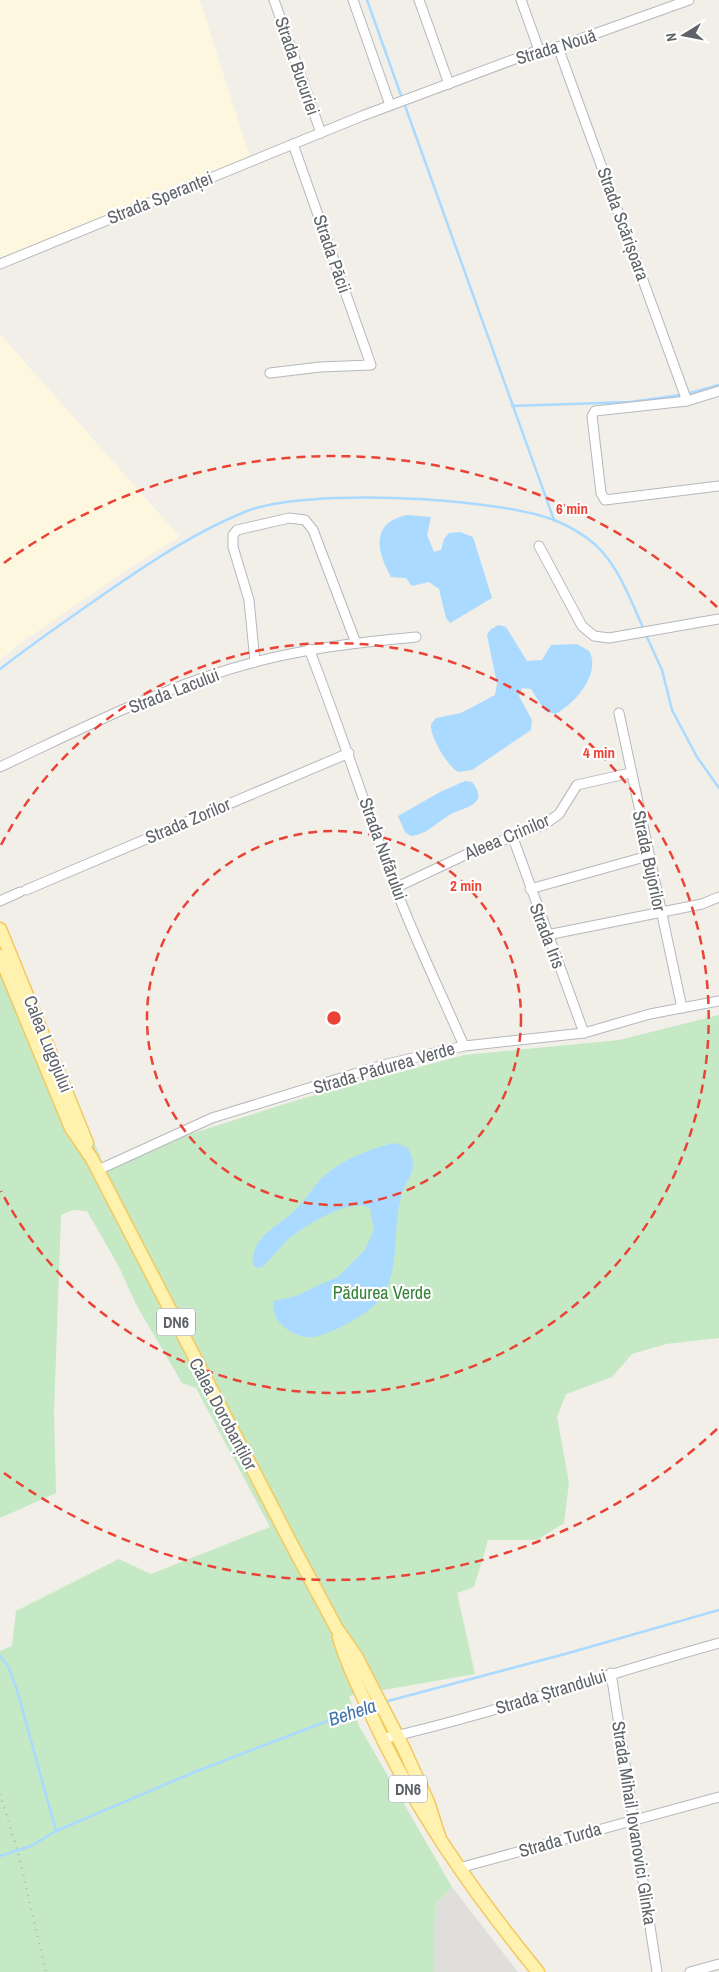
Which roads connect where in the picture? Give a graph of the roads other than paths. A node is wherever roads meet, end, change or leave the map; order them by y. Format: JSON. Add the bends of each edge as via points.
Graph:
{"nodes":[{"id":1,"x":274,"y":0,"type":"edge"},
{"id":2,"x":353,"y":0,"type":"edge"},
{"id":3,"x":419,"y":0,"type":"edge"},
{"id":4,"x":521,"y":0,"type":"edge"},
{"id":5,"x":689,"y":0,"type":"edge"},
{"id":6,"x":558,"y":48,"type":"junction"},
{"id":7,"x":539,"y":50,"type":"junction"},
{"id":8,"x":449,"y":84,"type":"junction"},
{"id":9,"x":390,"y":105,"type":"junction"},
{"id":10,"x":320,"y":133,"type":"junction"},
{"id":11,"x":293,"y":144,"type":"junction"},
{"id":12,"x":0,"y":264,"type":"edge"},
{"id":13,"x":270,"y":373,"type":"dead end"},
{"id":14,"x":719,"y":391,"type":"edge"},
{"id":15,"x":687,"y":401,"type":"junction"},
{"id":16,"x":719,"y":486,"type":"edge"},
{"id":17,"x":539,"y":546,"type":"dead end"},
{"id":18,"x":719,"y":619,"type":"edge"},
{"id":19,"x":416,"y":637,"type":"dead end"},
{"id":20,"x":356,"y":643,"type":"junction"},
{"id":21,"x":310,"y":649,"type":"junction"},
{"id":22,"x":255,"y":662,"type":"junction"},
{"id":23,"x":619,"y":713,"type":"dead end"},
{"id":24,"x":349,"y":753,"type":"junction"},
{"id":25,"x":0,"y":767,"type":"edge"},
{"id":26,"x":630,"y":773,"type":"junction"},
{"id":27,"x":512,"y":838,"type":"junction"},
{"id":28,"x":648,"y":856,"type":"junction"},
{"id":29,"x":395,"y":888,"type":"junction"},
{"id":30,"x":530,"y":889,"type":"junction"},
{"id":31,"x":719,"y":897,"type":"edge"},
{"id":32,"x":0,"y":901,"type":"edge"},
{"id":33,"x":660,"y":912,"type":"junction"},
{"id":34,"x":0,"y":929,"type":"edge"},
{"id":35,"x":547,"y":935,"type":"junction"},
{"id":36,"x":0,"y":956,"type":"edge"},
{"id":37,"x":719,"y":1001,"type":"edge"},
{"id":38,"x":682,"y":1008,"type":"junction"},
{"id":39,"x":584,"y":1033,"type":"junction"},
{"id":40,"x":464,"y":1046,"type":"junction"},
{"id":41,"x":95,"y":1165,"type":"junction"},
{"id":42,"x":719,"y":1643,"type":"edge"},
{"id":43,"x":610,"y":1673,"type":"junction"},
{"id":44,"x":369,"y":1695,"type":"junction"},
{"id":45,"x":397,"y":1736,"type":"junction"},
{"id":46,"x":382,"y":1739,"type":"junction"},
{"id":47,"x":719,"y":1796,"type":"edge"},
{"id":48,"x":634,"y":1820,"type":"junction"},
{"id":49,"x":439,"y":1836,"type":"junction"},
{"id":50,"x":459,"y":1868,"type":"junction"},
{"id":51,"x":719,"y":1964,"type":"edge"},
{"id":52,"x":538,"y":1972,"type":"edge"},
{"id":53,"x":657,"y":1972,"type":"edge"},
{"id":54,"x":690,"y":1972,"type":"edge"}],
"edges":[{"from":1,"to":10,"type":"street","name":"Strada Bucuriei"},
{"from":2,"to":9,"type":"street"},
{"from":3,"to":8,"type":"street"},
{"from":4,"to":7,"type":"street"},
{"from":5,"to":6,"type":"street","name":"Strada Nouă"},
{"from":6,"to":7,"type":"street","name":"Strada Nouă"},
{"from":6,"to":15,"type":"street","name":"Strada Scărișoara"},
{"from":7,"to":8,"type":"street","name":"Strada Nouă"},
{"from":8,"to":9,"type":"street","name":"Strada Nouă"},
{"from":9,"to":10,"type":"street","name":"Strada Speranței"},
{"from":10,"to":11,"type":"street","name":"Strada Speranței"},
{"from":11,"to":12,"type":"street","name":"Strada Speranței"},
{"from":11,"to":13,"type":"street","name":"Strada Păcii","via":[[371,365]]},
{"from":14,"to":15,"type":"street"},
{"from":15,"to":16,"type":"street","via":[[593,413],[602,498],[609,500]]},
{"from":17,"to":18,"type":"street","via":[[586,631],[594,636],[606,638]]},
{"from":19,"to":20,"type":"street","name":"Strada Lacului"},
{"from":20,"to":21,"type":"street","name":"Strada Lacului"},
{"from":20,"to":22,"type":"street","via":[[313,530],[305,520],[289,518],[237,530],[233,535],[233,546],[249,600]]},
{"from":21,"to":22,"type":"street","name":"Strada Lacului"},
{"from":21,"to":24,"type":"street","name":"Strada Nufărului"},
{"from":22,"to":25,"type":"street","name":"Strada Lacului","via":[[152,698]]},
{"from":23,"to":26,"type":"street","name":"Strada Bujorilor"},
{"from":24,"to":29,"type":"street","name":"Strada Nufărului"},
{"from":24,"to":32,"type":"street","name":"Strada Zorilor"},
{"from":26,"to":27,"type":"street","name":"Aleea Crinilor","via":[[577,785],[557,816]]},
{"from":26,"to":28,"type":"street","name":"Strada Bujorilor"},
{"from":27,"to":29,"type":"street","name":"Aleea Crinilor","via":[[459,857]]},
{"from":27,"to":30,"type":"street","name":"Strada Iris"},
{"from":28,"to":30,"type":"street"},
{"from":28,"to":33,"type":"street","name":"Strada Bujorilor"},
{"from":29,"to":40,"type":"street","name":"Strada Nufărului"},
{"from":30,"to":35,"type":"street","name":"Strada Iris"},
{"from":31,"to":33,"type":"street","via":[[702,904]]},
{"from":33,"to":35,"type":"street"},
{"from":33,"to":38,"type":"street","name":"Strada Bujorilor"},
{"from":34,"to":41,"type":"main road","name":"Calea Lugojului","number":"DN6"},
{"from":35,"to":39,"type":"street","name":"Strada Iris"},
{"from":36,"to":41,"type":"main road","name":"Calea Lugojului","number":"DN6","via":[[71,1128]]},
{"from":37,"to":38,"type":"street","name":"Strada Pădurea Verde"},
{"from":38,"to":39,"type":"street","name":"Strada Pădurea Verde"},
{"from":39,"to":40,"type":"street","name":"Strada Pădurea Verde"},
{"from":40,"to":41,"type":"street","name":"Strada Pădurea Verde","via":[[383,1065],[229,1112]]},
{"from":41,"to":44,"type":"main road","name":"Calea Dorobanților","number":"DN6","via":[[337,1629],[345,1660]]},
{"from":42,"to":43,"type":"street","name":"Strada Ștrandului"},
{"from":43,"to":45,"type":"street","name":"Strada Ștrandului","via":[[454,1722]]},
{"from":43,"to":48,"type":"street","name":"Strada Mihail Iovanovici Glinka"},
{"from":44,"to":45,"type":"main road","name":"Calea Dorobanților","number":"DN6","via":[[383,1709]]},
{"from":44,"to":46,"type":"main road","name":"Calea Dorobanților","number":"DN6","via":[[370,1713]]},
{"from":45,"to":46,"type":"street","name":"Strada Ștrandului"},
{"from":45,"to":49,"type":"main road","name":"Calea Dorobanților","number":"DN6","via":[[428,1802]]},
{"from":46,"to":49,"type":"main road","name":"Calea Dorobanților","number":"DN6","via":[[418,1807]]},
{"from":47,"to":48,"type":"street","name":"Strada Turda"},
{"from":48,"to":50,"type":"street","name":"Strada Turda"},
{"from":48,"to":53,"type":"street","name":"Strada Mihail Iovanovici Glinka"},
{"from":49,"to":50,"type":"main road","name":"Calea Dorobanților","number":"DN6"},
{"from":50,"to":52,"type":"main road","name":"Calea Dorobanților","number":"DN6"},
{"from":51,"to":54,"type":"street"}]}
